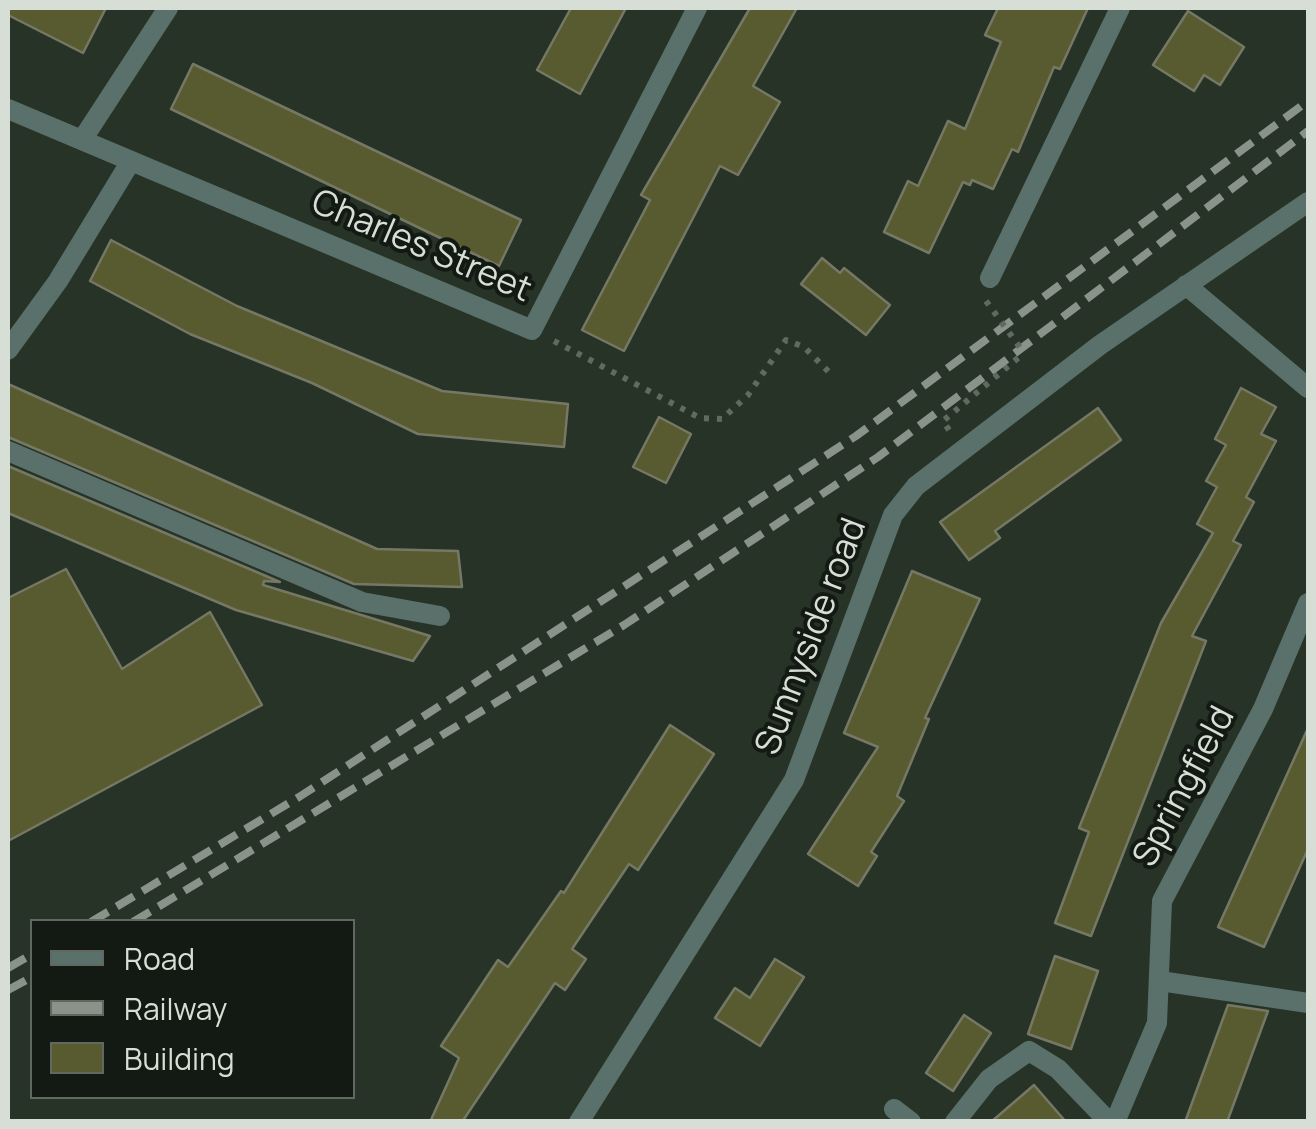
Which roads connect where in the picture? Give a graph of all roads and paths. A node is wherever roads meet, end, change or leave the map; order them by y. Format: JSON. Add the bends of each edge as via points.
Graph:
{"nodes":[{"id":1,"x":168,"y":8,"type":"edge"},
{"id":2,"x":696,"y":8,"type":"edge"},
{"id":3,"x":1120,"y":8,"type":"edge"},
{"id":4,"x":8,"y":109,"type":"edge"},
{"id":5,"x":82,"y":140,"type":"junction"},
{"id":6,"x":131,"y":161,"type":"junction"},
{"id":7,"x":1308,"y":202,"type":"edge"},
{"id":8,"x":990,"y":278,"type":"dead end"},
{"id":9,"x":1186,"y":285,"type":"junction"},
{"id":10,"x":986,"y":301,"type":"dead end"},
{"id":11,"x":532,"y":330,"type":"junction"},
{"id":12,"x":8,"y":350,"type":"edge"},
{"id":13,"x":829,"y":372,"type":"dead end"},
{"id":14,"x":1308,"y":388,"type":"edge"},
{"id":15,"x":943,"y":421,"type":"dead end"},
{"id":16,"x":8,"y":451,"type":"edge"},
{"id":17,"x":1308,"y":602,"type":"edge"},
{"id":18,"x":440,"y":616,"type":"dead end"},
{"id":19,"x":1160,"y":981,"type":"junction"},
{"id":20,"x":1308,"y":1003,"type":"edge"},
{"id":21,"x":579,"y":1122,"type":"edge"},
{"id":22,"x":955,"y":1122,"type":"edge"},
{"id":23,"x":1112,"y":1122,"type":"edge"}],
"edges":[{"from":1,"to":5,"type":"street"},
{"from":2,"to":11,"type":"street","name":"Charles Street"},
{"from":3,"to":8,"type":"street"},
{"from":4,"to":5,"type":"street","name":"Charles Street"},
{"from":5,"to":6,"type":"street","name":"Charles Street"},
{"from":6,"to":11,"type":"street","name":"Charles Street"},
{"from":6,"to":12,"type":"street"},
{"from":7,"to":9,"type":"street","name":"Sunnyside road"},
{"from":9,"to":14,"type":"street"},
{"from":9,"to":21,"type":"street","name":"Sunnyside road","via":[[916,486],[892,515],[794,780]]},
{"from":10,"to":15,"type":"path","bridge":true,"via":[[1024,354]]},
{"from":11,"to":13,"type":"path","via":[[700,418],[722,419],[748,395],[786,340],[804,347]]},
{"from":16,"to":18,"type":"street","via":[[362,602]]},
{"from":17,"to":19,"type":"street","name":"Springfield","via":[[1264,709],[1162,901]]},
{"from":19,"to":20,"type":"street"},
{"from":19,"to":23,"type":"street","name":"Springfield","via":[[1157,1023]]},
{"from":22,"to":23,"type":"street","name":"Springfield","via":[[989,1080],[1029,1052],[1057,1069]]}]}
